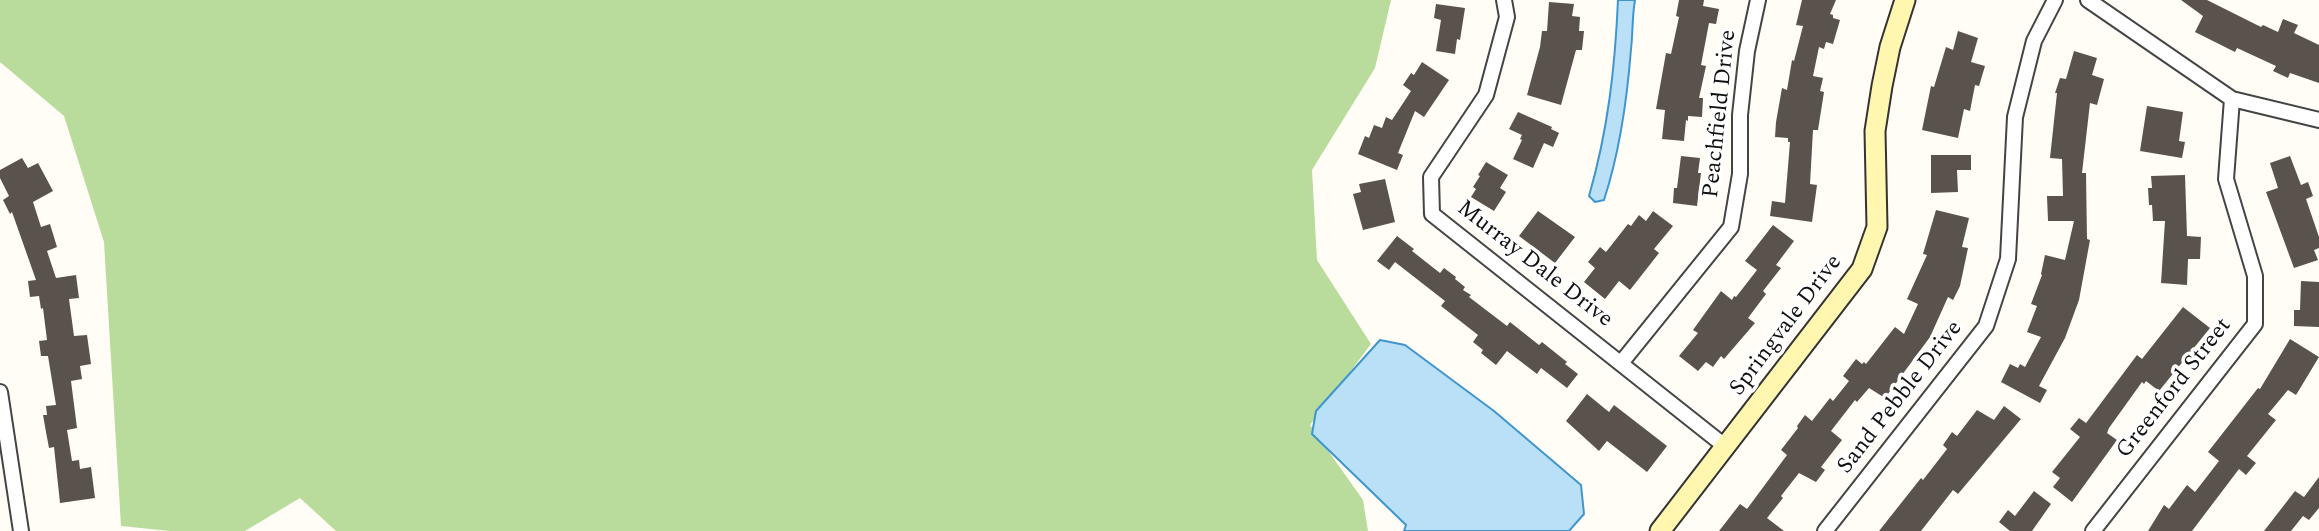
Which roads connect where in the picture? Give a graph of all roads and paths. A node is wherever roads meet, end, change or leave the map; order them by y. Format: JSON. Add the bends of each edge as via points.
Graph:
{"nodes":[{"id":1,"x":1504,"y":0,"type":"edge"},
{"id":2,"x":1758,"y":0,"type":"edge"},
{"id":3,"x":1905,"y":0,"type":"edge"},
{"id":4,"x":2055,"y":0,"type":"edge"},
{"id":5,"x":2088,"y":0,"type":"edge"},
{"id":6,"x":2232,"y":99,"type":"junction"},
{"id":7,"x":2319,"y":120,"type":"edge"},
{"id":8,"x":1621,"y":363,"type":"junction"},
{"id":9,"x":0,"y":392,"type":"edge"},
{"id":10,"x":1726,"y":446,"type":"junction"},
{"id":11,"x":21,"y":531,"type":"edge"},
{"id":12,"x":1660,"y":531,"type":"edge"},
{"id":13,"x":1825,"y":531,"type":"edge"},
{"id":14,"x":2093,"y":531,"type":"edge"}],
"edges":[{"from":1,"to":8,"type":"street","name":"Murray Dale Drive","via":[[1507,16],[1486,95],[1431,177],[1432,214]]},
{"from":2,"to":8,"type":"street","name":"Peachfield Drive","via":[[1746,51],[1740,174],[1731,227]]},
{"from":3,"to":10,"type":"street","name":"Springvale Drive","via":[[1889,47],[1875,131],[1878,211],[1871,249],[1851,285]]},
{"from":4,"to":13,"type":"street","name":"Sand Pebble Drive","via":[[2034,41],[2015,117],[2008,260],[1986,326]]},
{"from":5,"to":6,"type":"street"},
{"from":6,"to":7,"type":"street"},
{"from":6,"to":14,"type":"street","name":"Greenford Street","via":[[2226,179],[2255,276],[2255,324]]},
{"from":8,"to":10,"type":"street","name":"Murray Dale Drive"},
{"from":9,"to":11,"type":"street"},
{"from":10,"to":12,"type":"street","name":"Springvale Drive"}]}
